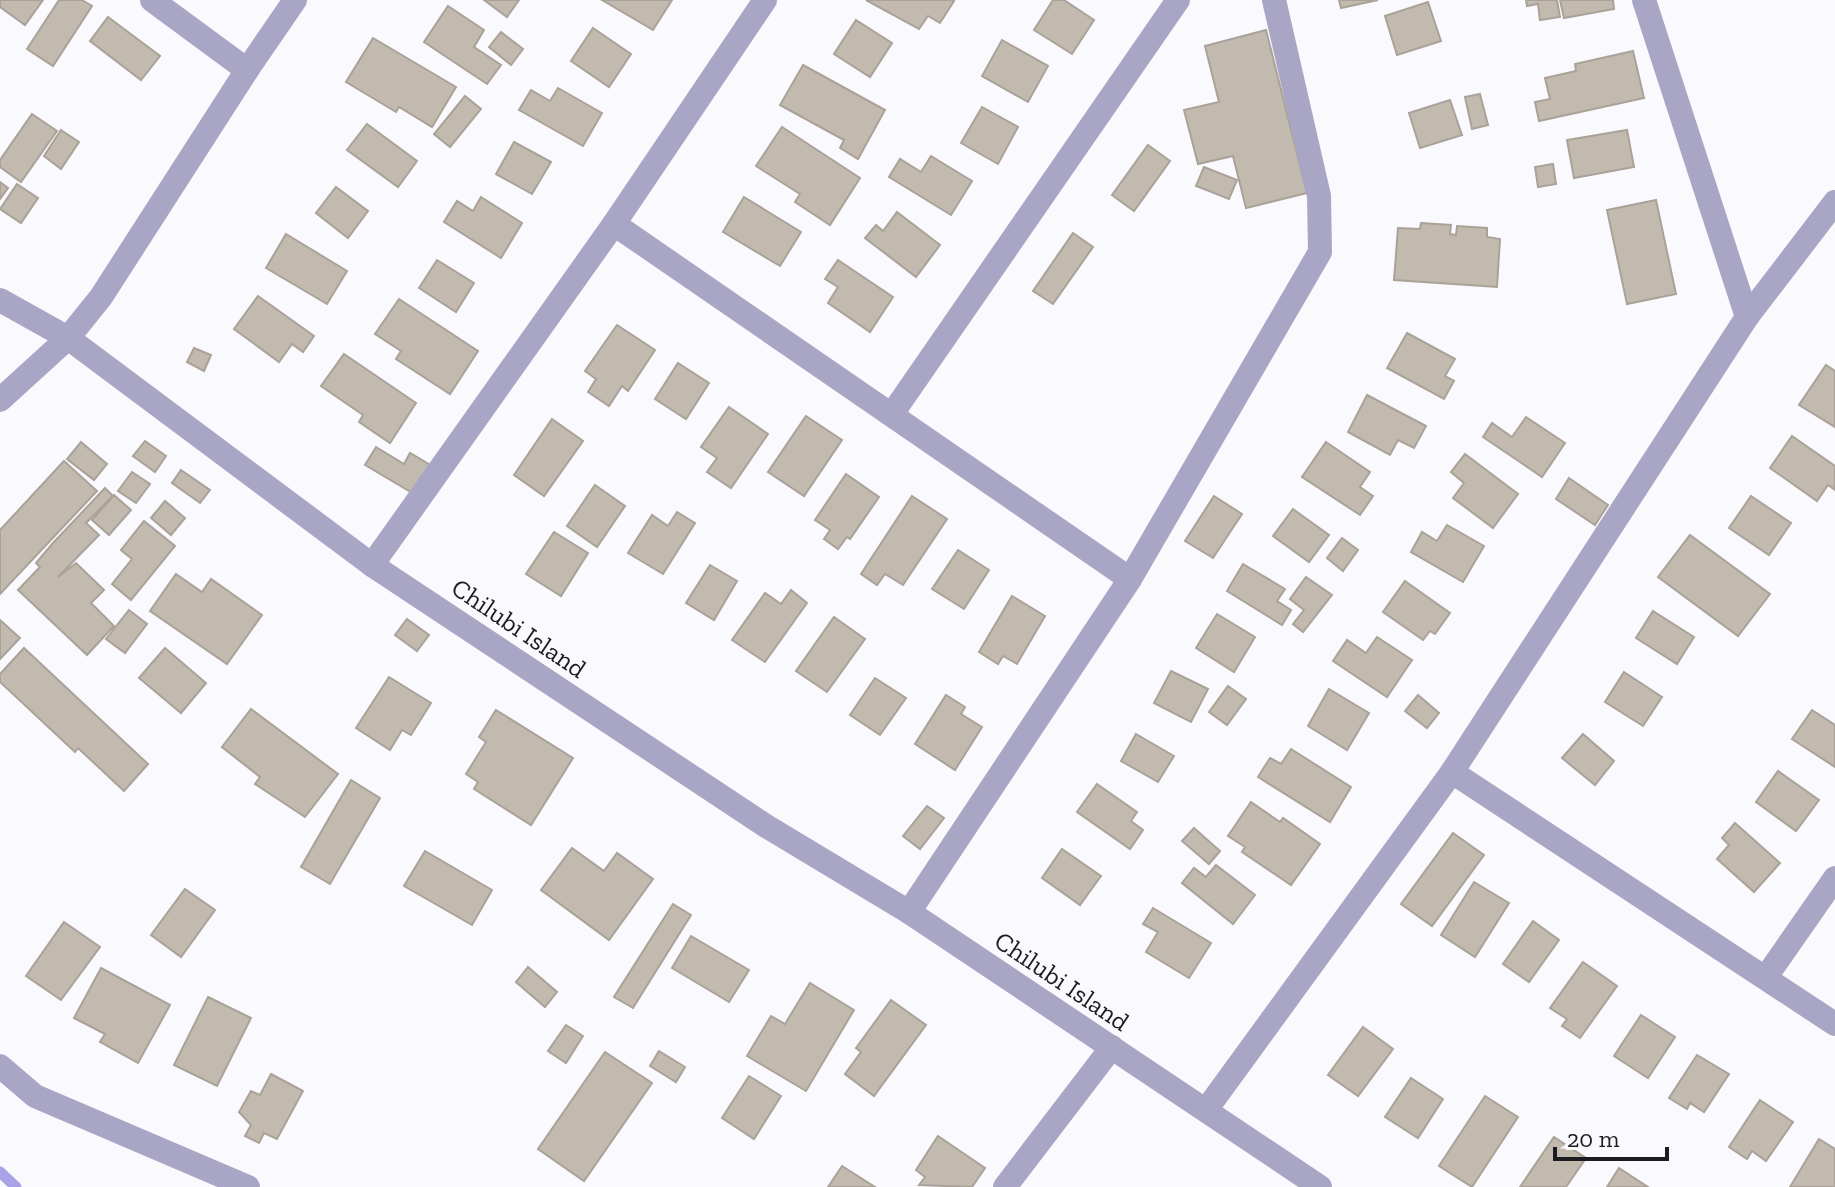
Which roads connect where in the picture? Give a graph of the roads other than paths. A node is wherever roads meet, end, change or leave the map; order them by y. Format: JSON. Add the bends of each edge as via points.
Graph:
{"nodes":[{"id":1,"x":152,"y":0,"type":"edge"},
{"id":2,"x":295,"y":0,"type":"edge"},
{"id":3,"x":765,"y":0,"type":"edge"},
{"id":4,"x":1178,"y":0,"type":"edge"},
{"id":5,"x":1274,"y":0,"type":"edge"},
{"id":6,"x":1644,"y":0,"type":"edge"},
{"id":7,"x":247,"y":70,"type":"junction"},
{"id":8,"x":1835,"y":202,"type":"edge"},
{"id":9,"x":614,"y":224,"type":"junction"},
{"id":10,"x":0,"y":300,"type":"edge"},
{"id":11,"x":1747,"y":317,"type":"junction"},
{"id":12,"x":68,"y":338,"type":"junction"},
{"id":13,"x":0,"y":400,"type":"edge"},
{"id":14,"x":892,"y":414,"type":"junction"},
{"id":15,"x":372,"y":565,"type":"junction"},
{"id":16,"x":1130,"y":579,"type":"junction"},
{"id":17,"x":1452,"y":772,"type":"junction"},
{"id":18,"x":1835,"y":878,"type":"edge"},
{"id":19,"x":909,"y":912,"type":"junction"},
{"id":20,"x":1766,"y":977,"type":"junction"},
{"id":21,"x":1835,"y":1024,"type":"edge"},
{"id":22,"x":1112,"y":1047,"type":"junction"},
{"id":23,"x":0,"y":1066,"type":"edge"},
{"id":24,"x":1206,"y":1110,"type":"junction"},
{"id":25,"x":248,"y":1187,"type":"edge"},
{"id":26,"x":1005,"y":1187,"type":"edge"},
{"id":27,"x":1320,"y":1187,"type":"edge"}],
"edges":[{"from":1,"to":7,"type":"street"},
{"from":2,"to":7,"type":"street"},
{"from":3,"to":9,"type":"street"},
{"from":4,"to":14,"type":"street"},
{"from":5,"to":16,"type":"street","via":[[1319,196],[1320,252]]},
{"from":6,"to":11,"type":"street"},
{"from":7,"to":12,"type":"street","via":[[101,297]]},
{"from":8,"to":11,"type":"street"},
{"from":9,"to":14,"type":"street"},
{"from":9,"to":15,"type":"street"},
{"from":10,"to":12,"type":"street","name":"Chilubi Island"},
{"from":11,"to":17,"type":"street"},
{"from":12,"to":13,"type":"street"},
{"from":12,"to":15,"type":"street","name":"Chilubi Island"},
{"from":14,"to":16,"type":"street"},
{"from":15,"to":19,"type":"street","name":"Chilubi Island","via":[[766,826]]},
{"from":16,"to":19,"type":"street"},
{"from":17,"to":20,"type":"street"},
{"from":17,"to":24,"type":"street"},
{"from":18,"to":20,"type":"street"},
{"from":19,"to":22,"type":"street","name":"Chilubi Island"},
{"from":20,"to":21,"type":"street"},
{"from":22,"to":24,"type":"street","name":"Chilubi Island"},
{"from":22,"to":26,"type":"street"},
{"from":23,"to":25,"type":"street","via":[[35,1096]]},
{"from":24,"to":27,"type":"street","name":"Chilubi Island"}]}
